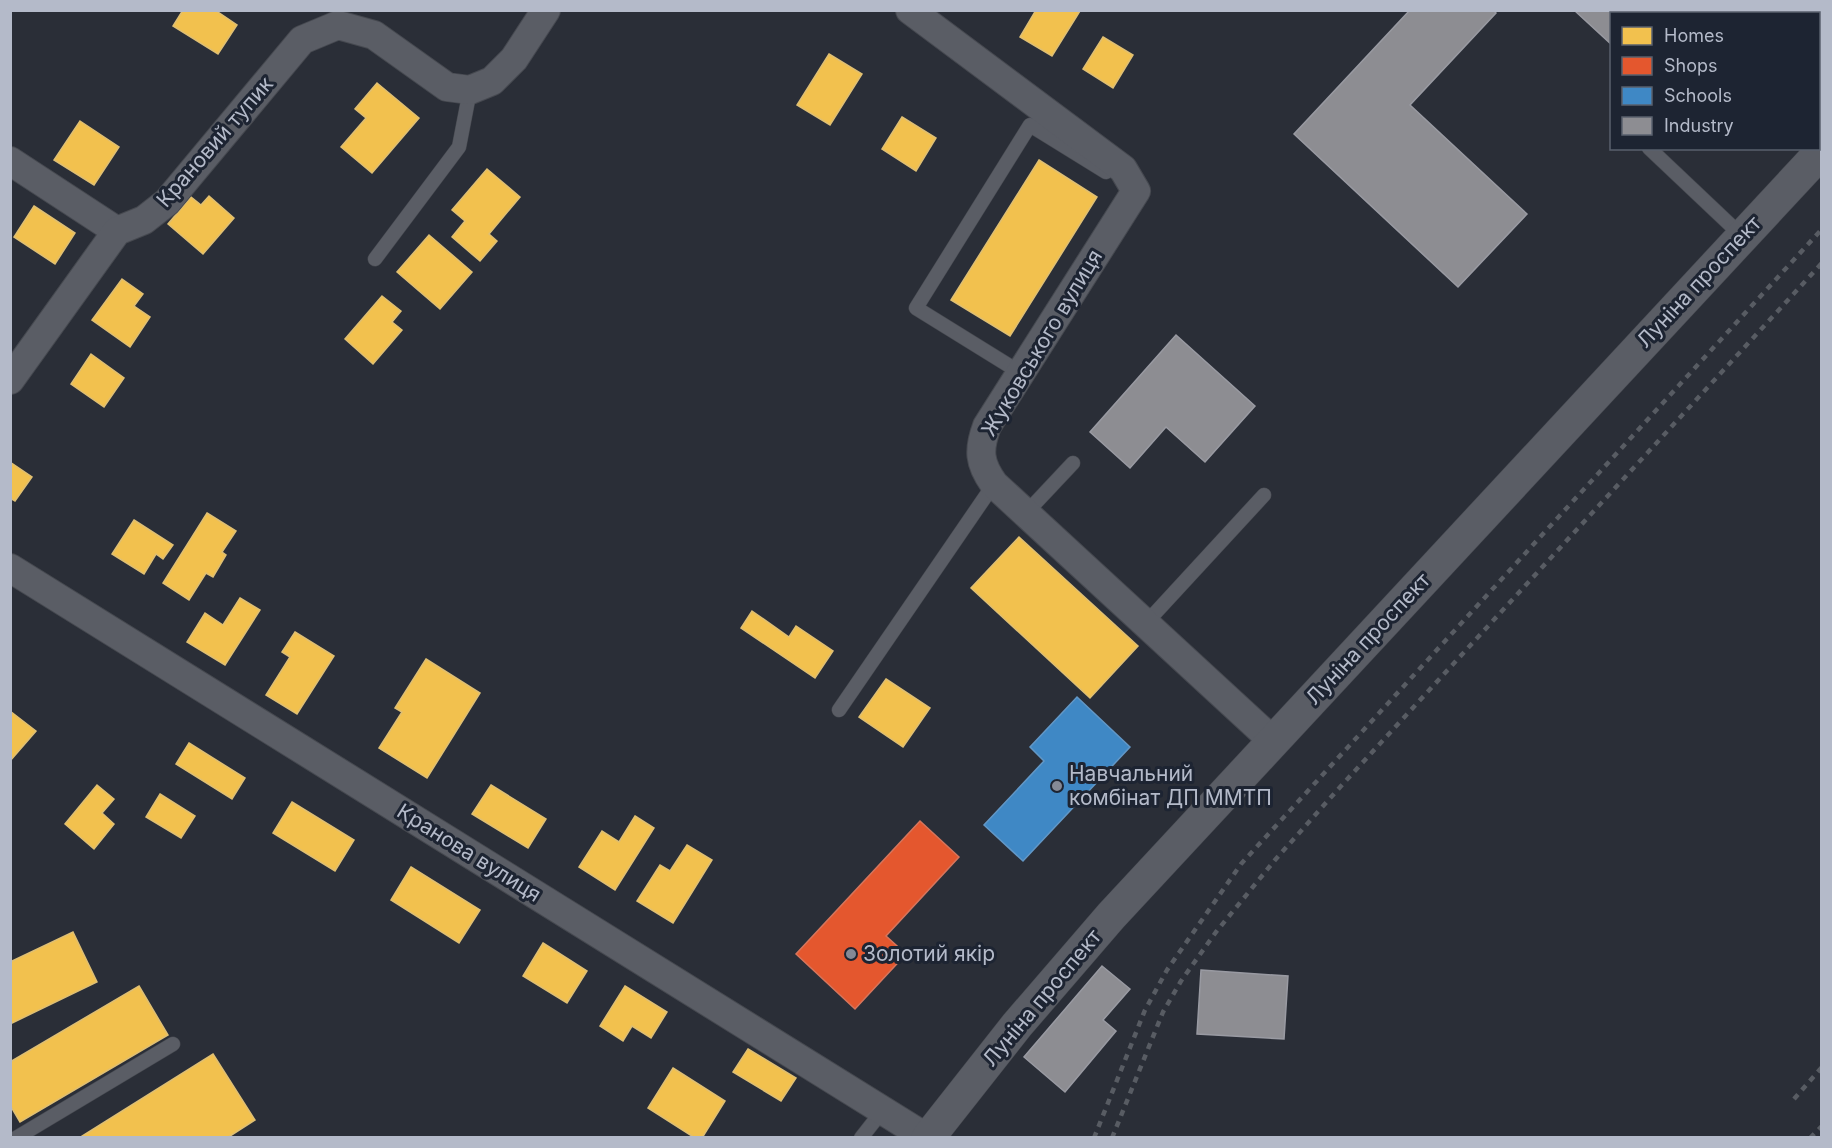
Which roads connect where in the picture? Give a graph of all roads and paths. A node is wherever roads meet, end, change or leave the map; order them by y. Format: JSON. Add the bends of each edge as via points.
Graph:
{"nodes":[{"id":1,"x":546,"y":10,"type":"edge"},
{"id":2,"x":910,"y":10,"type":"edge"},
{"id":3,"x":470,"y":90,"type":"junction"},
{"id":4,"x":1651,"y":150,"type":"edge"},
{"id":5,"x":1821,"y":151,"type":"edge"},
{"id":6,"x":10,"y":161,"type":"edge"},
{"id":7,"x":1136,"y":191,"type":"junction"},
{"id":8,"x":117,"y":231,"type":"junction"},
{"id":9,"x":1742,"y":236,"type":"junction"},
{"id":10,"x":375,"y":259,"type":"dead end"},
{"id":11,"x":1021,"y":373,"type":"junction"},
{"id":12,"x":10,"y":380,"type":"edge"},
{"id":13,"x":1073,"y":462,"type":"dead end"},
{"id":14,"x":994,"y":484,"type":"junction"},
{"id":15,"x":1264,"y":495,"type":"dead end"},
{"id":16,"x":1026,"y":513,"type":"junction"},
{"id":17,"x":10,"y":568,"type":"edge"},
{"id":18,"x":1146,"y":623,"type":"junction"},
{"id":19,"x":839,"y":710,"type":"dead end"},
{"id":20,"x":1273,"y":741,"type":"junction"},
{"id":21,"x":172,"y":1044,"type":"dead end"},
{"id":22,"x":883,"y":1110,"type":"junction"},
{"id":23,"x":16,"y":1137,"type":"edge"},
{"id":24,"x":861,"y":1137,"type":"edge"},
{"id":25,"x":928,"y":1137,"type":"edge"}],
"edges":[{"from":1,"to":3,"type":"street","via":[[514,59],[492,81]]},
{"from":2,"to":7,"type":"street","via":[[1123,169]]},
{"from":3,"to":8,"type":"street","name":"Крановий тупик","via":[[447,87],[374,35],[338,25],[302,40],[166,202],[144,220]]},
{"from":3,"to":10,"type":"lane","via":[[459,147]]},
{"from":4,"to":9,"type":"lane"},
{"from":5,"to":9,"type":"street","name":"Луніна проспект"},
{"from":6,"to":8,"type":"street"},
{"from":7,"to":11,"type":"street","name":"Жуковського вулиця"},
{"from":7,"to":11,"type":"lane","via":[[1030,125],[916,308]]},
{"from":8,"to":12,"type":"street"},
{"from":9,"to":20,"type":"street","name":"Луніна проспект"},
{"from":11,"to":14,"type":"street","name":"Жуковського вулиця","via":[[981,441],[985,471]]},
{"from":13,"to":16,"type":"lane"},
{"from":14,"to":16,"type":"street","name":"Жуковського вулиця"},
{"from":14,"to":19,"type":"lane"},
{"from":15,"to":18,"type":"lane"},
{"from":16,"to":18,"type":"street","name":"Жуковського вулиця"},
{"from":17,"to":22,"type":"street","name":"Кранова вулиця"},
{"from":18,"to":20,"type":"street","name":"Жуковського вулиця"},
{"from":20,"to":25,"type":"street","name":"Луніна проспект","via":[[1104,924]]},
{"from":21,"to":23,"type":"lane"},
{"from":22,"to":24,"type":"lane"},
{"from":22,"to":25,"type":"street","name":"Кранова вулиця"}]}
